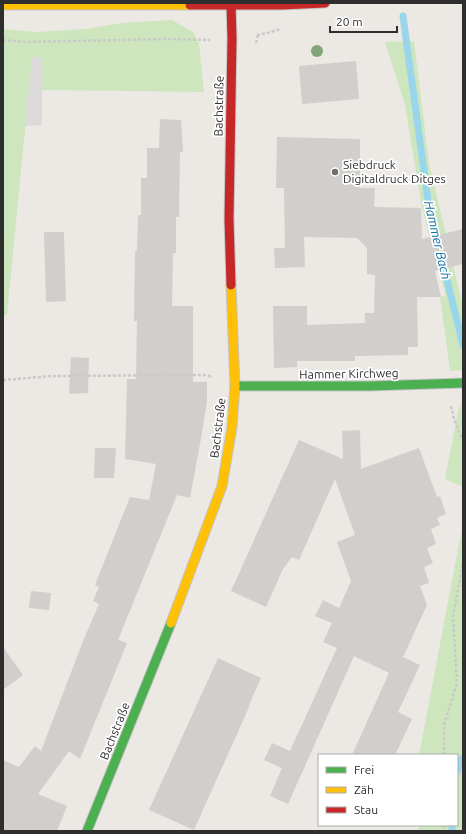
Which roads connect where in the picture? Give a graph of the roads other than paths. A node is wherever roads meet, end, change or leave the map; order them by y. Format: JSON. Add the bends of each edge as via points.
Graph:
{"nodes":[{"id":1,"x":325,"y":3,"type":"edge"},
{"id":2,"x":231,"y":4,"type":"edge"},
{"id":3,"x":3,"y":5,"type":"edge"},
{"id":4,"x":460,"y":384,"type":"edge"},
{"id":5,"x":235,"y":386,"type":"junction"},
{"id":6,"x":87,"y":831,"type":"edge"}],
"edges":[{"from":1,"to":2,"type":"street"},
{"from":2,"to":3,"type":"street"},
{"from":2,"to":5,"type":"street","name":"Bachstraße","via":[[229,219]]},
{"from":4,"to":5,"type":"street","name":"Hammer Kirchweg"},
{"from":5,"to":6,"type":"street","name":"Bachstraße","via":[[232,428],[222,486],[166,636]]}]}
